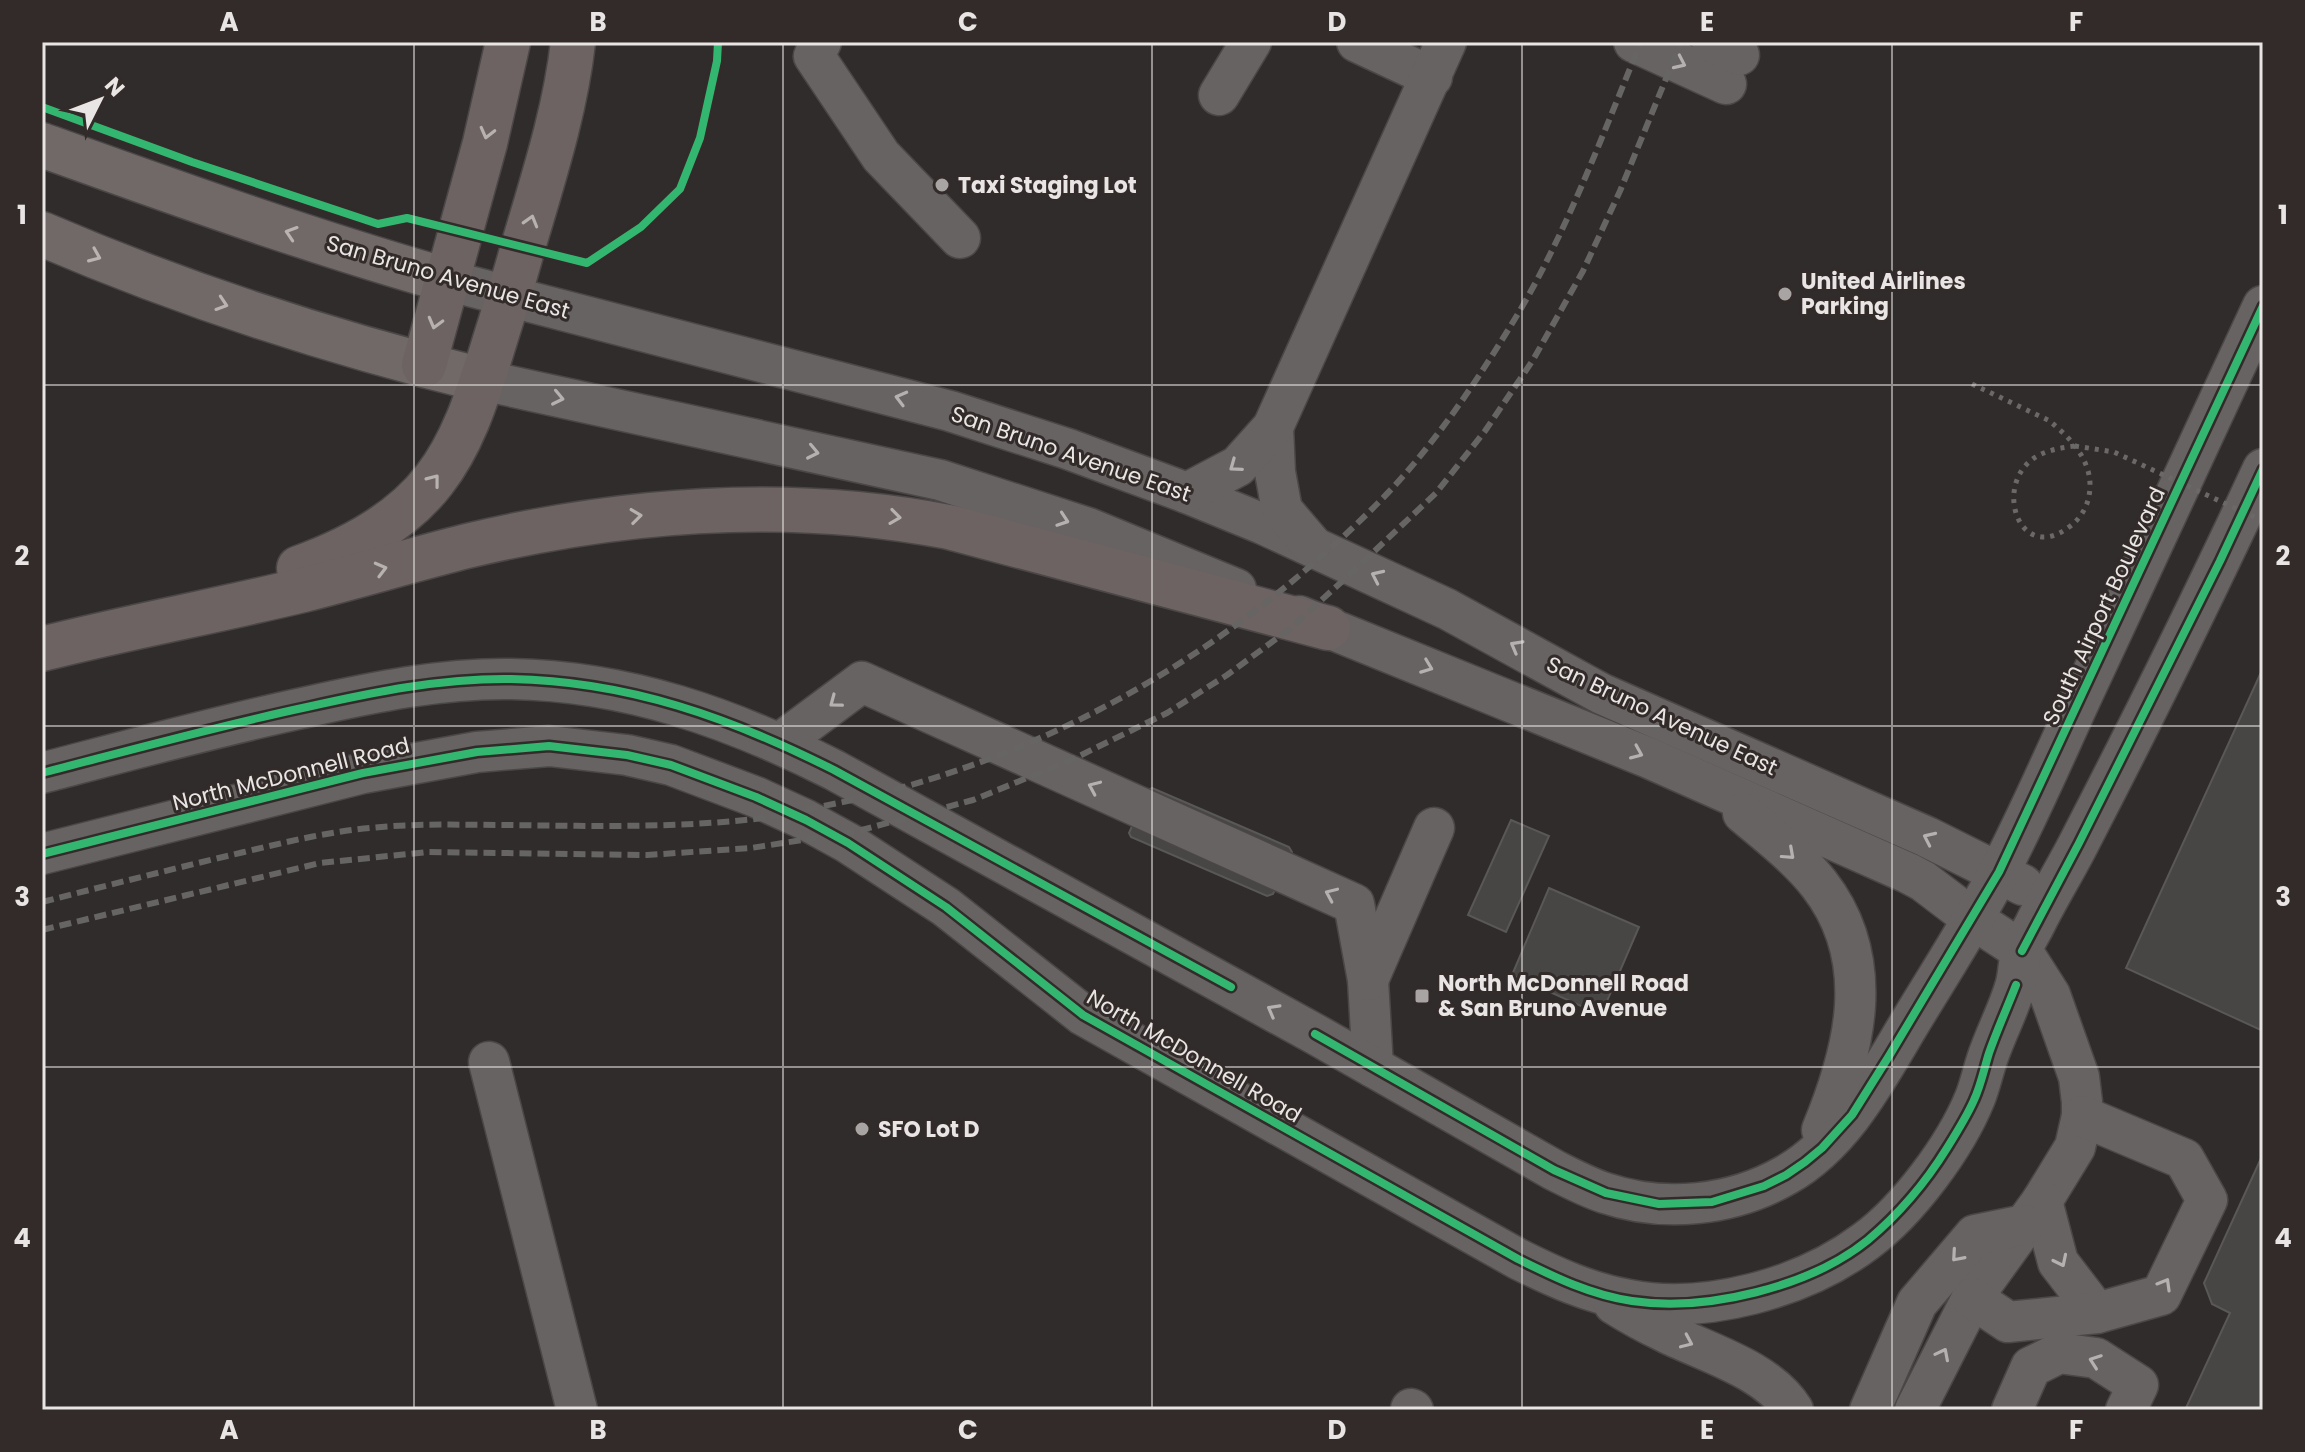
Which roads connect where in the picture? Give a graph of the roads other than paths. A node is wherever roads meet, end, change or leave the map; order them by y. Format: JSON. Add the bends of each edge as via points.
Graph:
{"nodes":[{"id":1,"x":508,"y":42,"type":"edge"},
{"id":2,"x":573,"y":42,"type":"edge"},
{"id":3,"x":821,"y":42,"type":"edge"},
{"id":4,"x":1251,"y":42,"type":"edge"},
{"id":5,"x":1357,"y":42,"type":"edge"},
{"id":6,"x":1634,"y":42,"type":"edge"},
{"id":7,"x":1439,"y":59,"type":"edge"},
{"id":8,"x":1726,"y":61,"type":"edge"},
{"id":9,"x":1219,"y":95,"type":"dead end"},
{"id":10,"x":42,"y":145,"type":"edge"},
{"id":11,"x":42,"y":234,"type":"edge"},
{"id":12,"x":960,"y":238,"type":"dead end"},
{"id":13,"x":446,"y":280,"type":"junction"},
{"id":14,"x":509,"y":296,"type":"junction"},
{"id":15,"x":2263,"y":306,"type":"edge"},
{"id":16,"x":424,"y":365,"type":"junction"},
{"id":17,"x":482,"y":380,"type":"junction"},
{"id":18,"x":1273,"y":427,"type":"junction"},
{"id":19,"x":2263,"y":469,"type":"edge"},
{"id":20,"x":1187,"y":493,"type":"junction"},
{"id":21,"x":1313,"y":547,"type":"junction"},
{"id":22,"x":1328,"y":628,"type":"junction"},
{"id":23,"x":87,"y":637,"type":"junction"},
{"id":24,"x":42,"y":649,"type":"edge"},
{"id":25,"x":780,"y":743,"type":"junction"},
{"id":26,"x":42,"y":773,"type":"edge"},
{"id":27,"x":1710,"y":784,"type":"junction"},
{"id":28,"x":1434,"y":828,"type":"dead end"},
{"id":29,"x":42,"y":854,"type":"edge"},
{"id":30,"x":1999,"y":872,"type":"junction"},
{"id":31,"x":2048,"y":899,"type":"junction"},
{"id":32,"x":1973,"y":919,"type":"junction"},
{"id":33,"x":2022,"y":951,"type":"junction"},
{"id":34,"x":1368,"y":980,"type":"junction"},
{"id":35,"x":2046,"y":986,"type":"junction"},
{"id":36,"x":489,"y":1062,"type":"dead end"},
{"id":37,"x":1373,"y":1067,"type":"junction"},
{"id":38,"x":2082,"y":1116,"type":"junction"},
{"id":39,"x":1805,"y":1162,"type":"junction"},
{"id":40,"x":2033,"y":1213,"type":"junction"},
{"id":41,"x":1593,"y":1292,"type":"junction"},
{"id":42,"x":1972,"y":1298,"type":"junction"},
{"id":43,"x":2097,"y":1313,"type":"junction"},
{"id":44,"x":577,"y":1410,"type":"edge"},
{"id":45,"x":1793,"y":1410,"type":"edge"},
{"id":46,"x":1870,"y":1410,"type":"edge"},
{"id":47,"x":1915,"y":1410,"type":"edge"},
{"id":48,"x":2012,"y":1410,"type":"edge"},
{"id":49,"x":2126,"y":1410,"type":"edge"}],
"edges":[{"from":1,"to":13,"type":"highway","one_way":true},
{"from":14,"to":2,"type":"highway","one_way":true,"via":[[551,149]]},
{"from":3,"to":12,"type":"street","via":[[814,56],[881,156]]},
{"from":4,"to":9,"type":"street"},
{"from":5,"to":7,"type":"street"},
{"from":6,"to":8,"type":"street","one_way":true},
{"from":7,"to":18,"type":"street"},
{"from":13,"to":10,"type":"main road","name":"San Bruno Avenue East","one_way":true,"via":[[230,213]]},
{"from":11,"to":16,"type":"main road","name":"San Bruno Avenue East","one_way":true,"via":[[200,297]]},
{"from":13,"to":14,"type":"street","name":"San Bruno Avenue East"},
{"from":13,"to":16,"type":"highway","one_way":true},
{"from":14,"to":17,"type":"highway"},
{"from":20,"to":14,"type":"street","name":"San Bruno Avenue East","one_way":true,"via":[[962,415]]},
{"from":15,"to":30,"type":"street","name":"South Airport Boulevard"},
{"from":16,"to":17,"type":"main road","name":"San Bruno Avenue East"},
{"from":17,"to":22,"type":"street","name":"San Bruno Avenue East","one_way":true,"via":[[975,490],[1129,544]]},
{"from":23,"to":17,"type":"highway","one_way":true,"via":[[315,562],[378,530],[435,479],[456,446]]},
{"from":18,"to":20,"type":"street","one_way":true,"via":[[1238,466]]},
{"from":18,"to":21,"type":"street","via":[[1282,510]]},
{"from":19,"to":31,"type":"street"},
{"from":20,"to":21,"type":"street","name":"San Bruno Avenue East"},
{"from":30,"to":21,"type":"street","name":"San Bruno Avenue East","one_way":true,"via":[[1602,694],[1447,609]]},
{"from":23,"to":22,"type":"highway","one_way":true,"via":[[530,533],[644,515],[753,508],[846,511],[949,527]]},
{"from":22,"to":27,"type":"street","name":"San Bruno Avenue East","one_way":true},
{"from":23,"to":24,"type":"highway"},
{"from":25,"to":26,"type":"street","via":[[692,709],[600,687],[470,680],[347,698]]},
{"from":34,"to":25,"type":"street","one_way":true,"via":[[1354,904],[862,682]]},
{"from":37,"to":25,"type":"street","one_way":true},
{"from":27,"to":32,"type":"street","name":"San Bruno Avenue East","via":[[1916,877]]},
{"from":27,"to":39,"type":"street","one_way":true,"via":[[1819,884],[1850,947],[1856,994],[1853,1034],[1836,1094]]},
{"from":28,"to":34,"type":"street"},
{"from":29,"to":41,"type":"street","name":"North McDonnell Road","via":[[363,773],[477,752],[562,747],[671,765],[756,797],[848,843],[946,907],[1083,1015],[1518,1259]]},
{"from":30,"to":31,"type":"street","name":"San Bruno Avenue East"},
{"from":30,"to":32,"type":"street","name":"South Airport Boulevard"},
{"from":31,"to":33,"type":"street"},
{"from":31,"to":35,"type":"street","via":[[2059,926]]},
{"from":32,"to":33,"type":"street","name":"San Bruno Avenue East"},
{"from":32,"to":39,"type":"street","via":[[1852,1115]]},
{"from":33,"to":35,"type":"street"},
{"from":33,"to":41,"type":"street","name":"North McDonnell Road","via":[[2016,985],[1975,1099],[1923,1184],[1867,1241],[1794,1279],[1715,1301],[1632,1301]]},
{"from":34,"to":37,"type":"street"},
{"from":35,"to":38,"type":"street","via":[[2079,1077]]},
{"from":36,"to":44,"type":"street"},
{"from":37,"to":39,"type":"street","via":[[1554,1170],[1633,1200],[1712,1202],[1764,1186]]},
{"from":38,"to":40,"type":"street","via":[[2075,1147]]},
{"from":43,"to":38,"type":"street","one_way":true,"via":[[2161,1295],[2207,1200],[2184,1159]]},
{"from":40,"to":42,"type":"street"},
{"from":40,"to":43,"type":"street","one_way":true,"via":[[2058,1262]]},
{"from":40,"to":46,"type":"street","one_way":true,"via":[[1975,1235],[1917,1303]]},
{"from":41,"to":45,"type":"street","one_way":true,"via":[[1774,1386]]},
{"from":42,"to":43,"type":"street","via":[[2008,1322]]},
{"from":47,"to":42,"type":"street","one_way":true},
{"from":49,"to":48,"type":"street","one_way":true,"via":[[2138,1385],[2096,1358],[2059,1353],[2031,1367]]}]}
